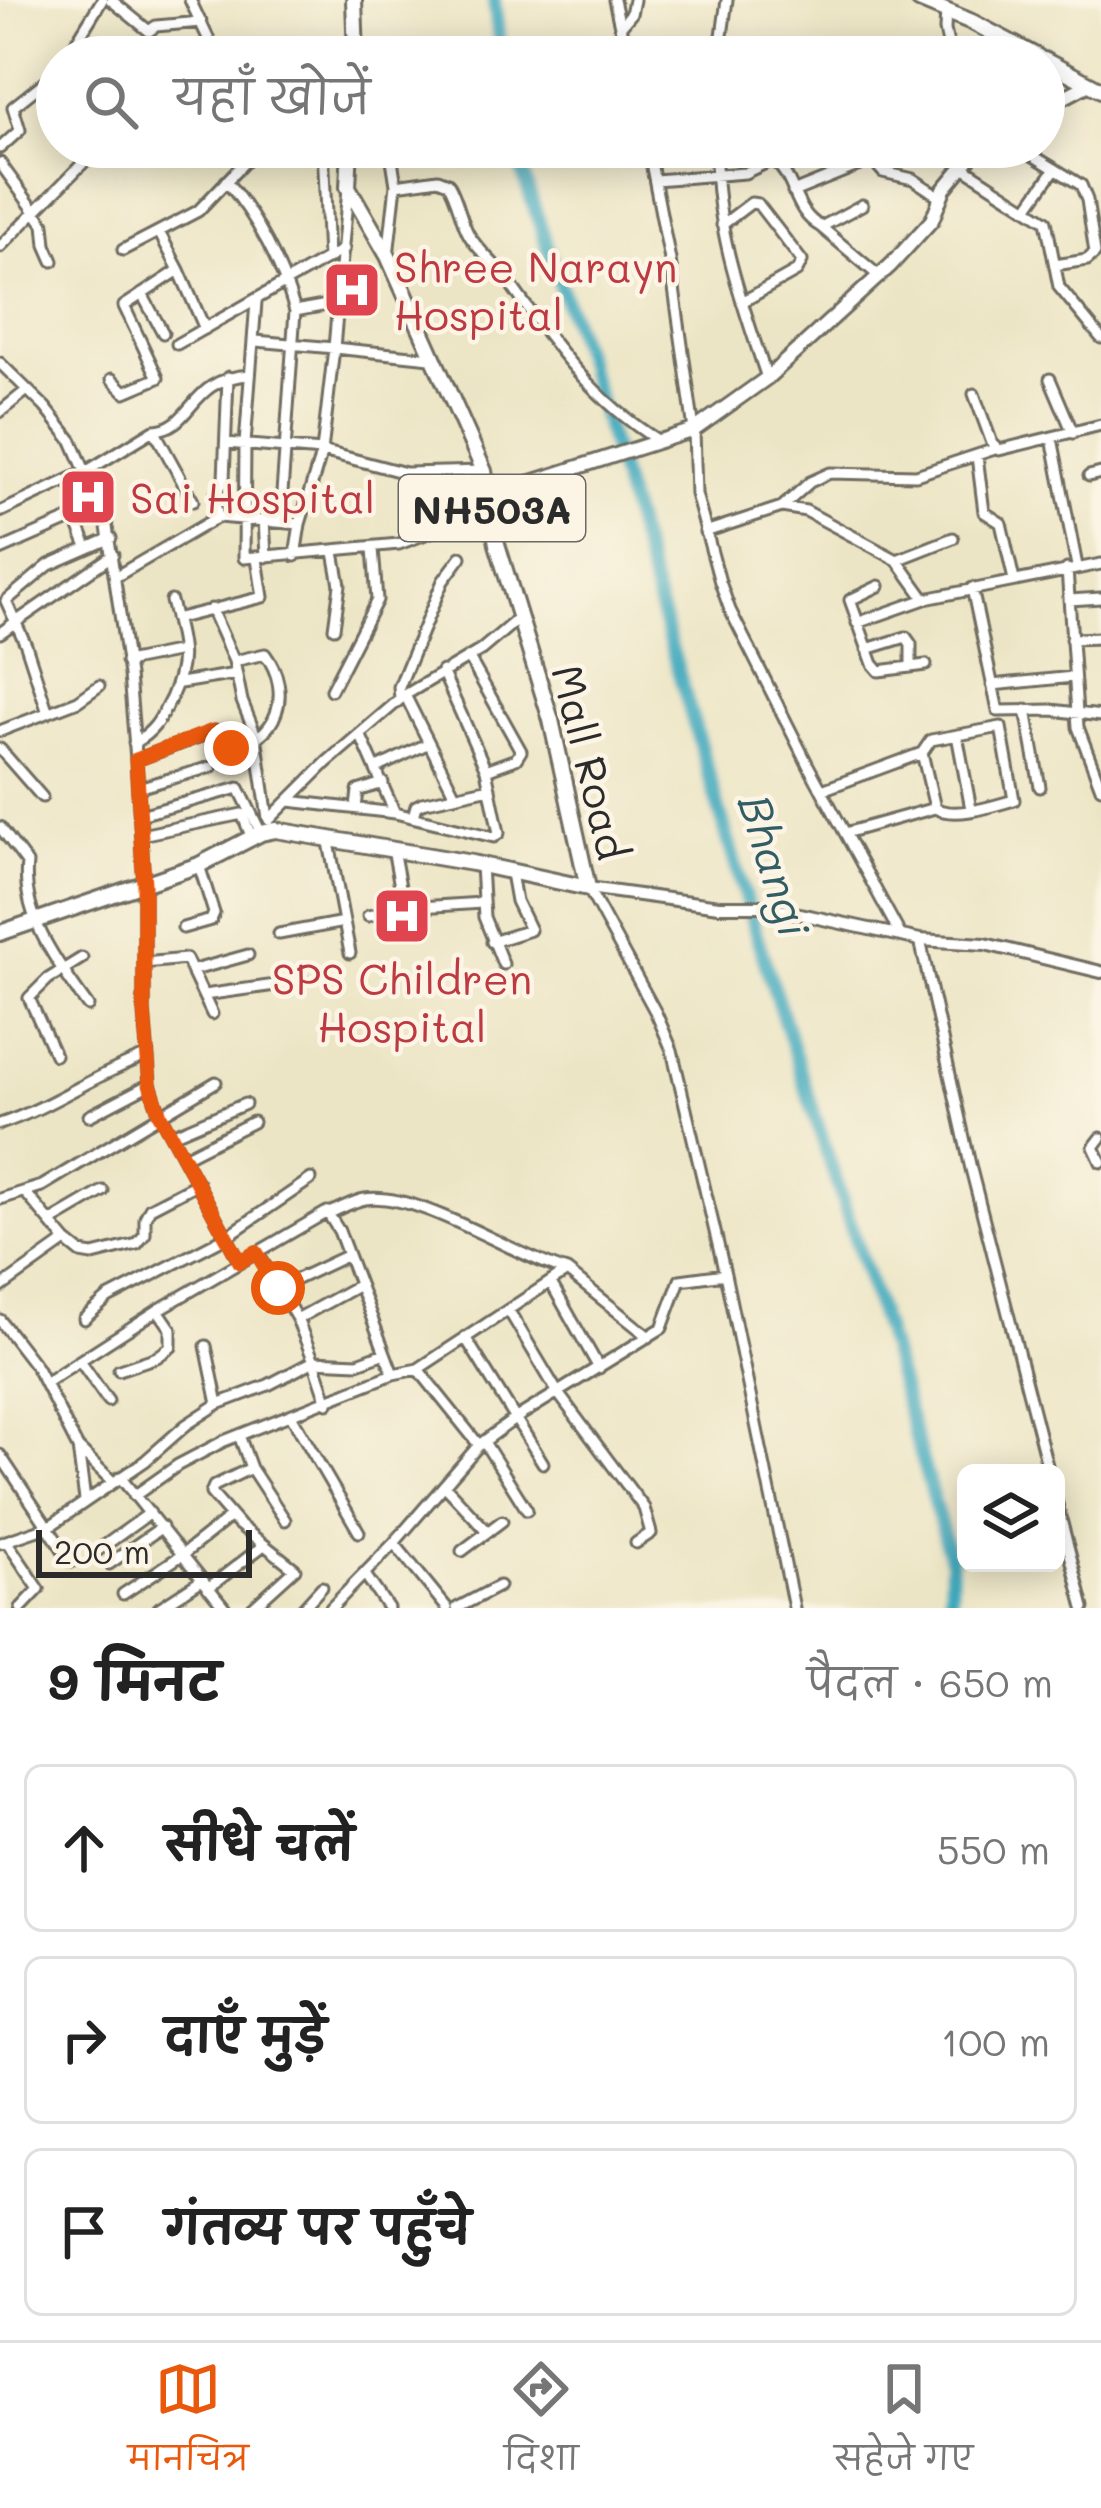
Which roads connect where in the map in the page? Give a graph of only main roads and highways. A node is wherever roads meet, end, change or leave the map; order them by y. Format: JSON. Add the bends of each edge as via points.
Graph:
{"nodes":[{"id":1,"x":354,"y":0,"type":"edge"},
{"id":2,"x":919,"y":0,"type":"edge"},
{"id":3,"x":940,"y":6,"type":"edge"},
{"id":4,"x":355,"y":36,"type":"edge"},
{"id":5,"x":997,"y":36,"type":"edge"},
{"id":6,"x":1065,"y":71,"type":"edge"},
{"id":7,"x":1095,"y":87,"type":"edge"},
{"id":8,"x":1065,"y":99,"type":"edge"},
{"id":9,"x":349,"y":168,"type":"edge"},
{"id":10,"x":962,"y":168,"type":"edge"},
{"id":11,"x":492,"y":502,"type":"junction"},
{"id":12,"x":0,"y":933,"type":"edge"}],
"edges":[{"from":1,"to":4,"type":"main road"},
{"from":2,"to":3,"type":"main road"},
{"from":3,"to":5,"type":"main road"},
{"from":6,"to":7,"type":"main road"},
{"from":7,"to":8,"type":"main road"},
{"from":9,"to":11,"type":"main road","name":"Mall Road","number":"NH503A","via":[[348,187],[388,256]]},
{"from":10,"to":11,"type":"main road","via":[[932,220],[879,276],[767,378],[694,430],[519,486]]},
{"from":11,"to":12,"type":"main road","name":"Mall Road","number":"NH503A","via":[[588,889],[263,830],[200,865]]}]}
